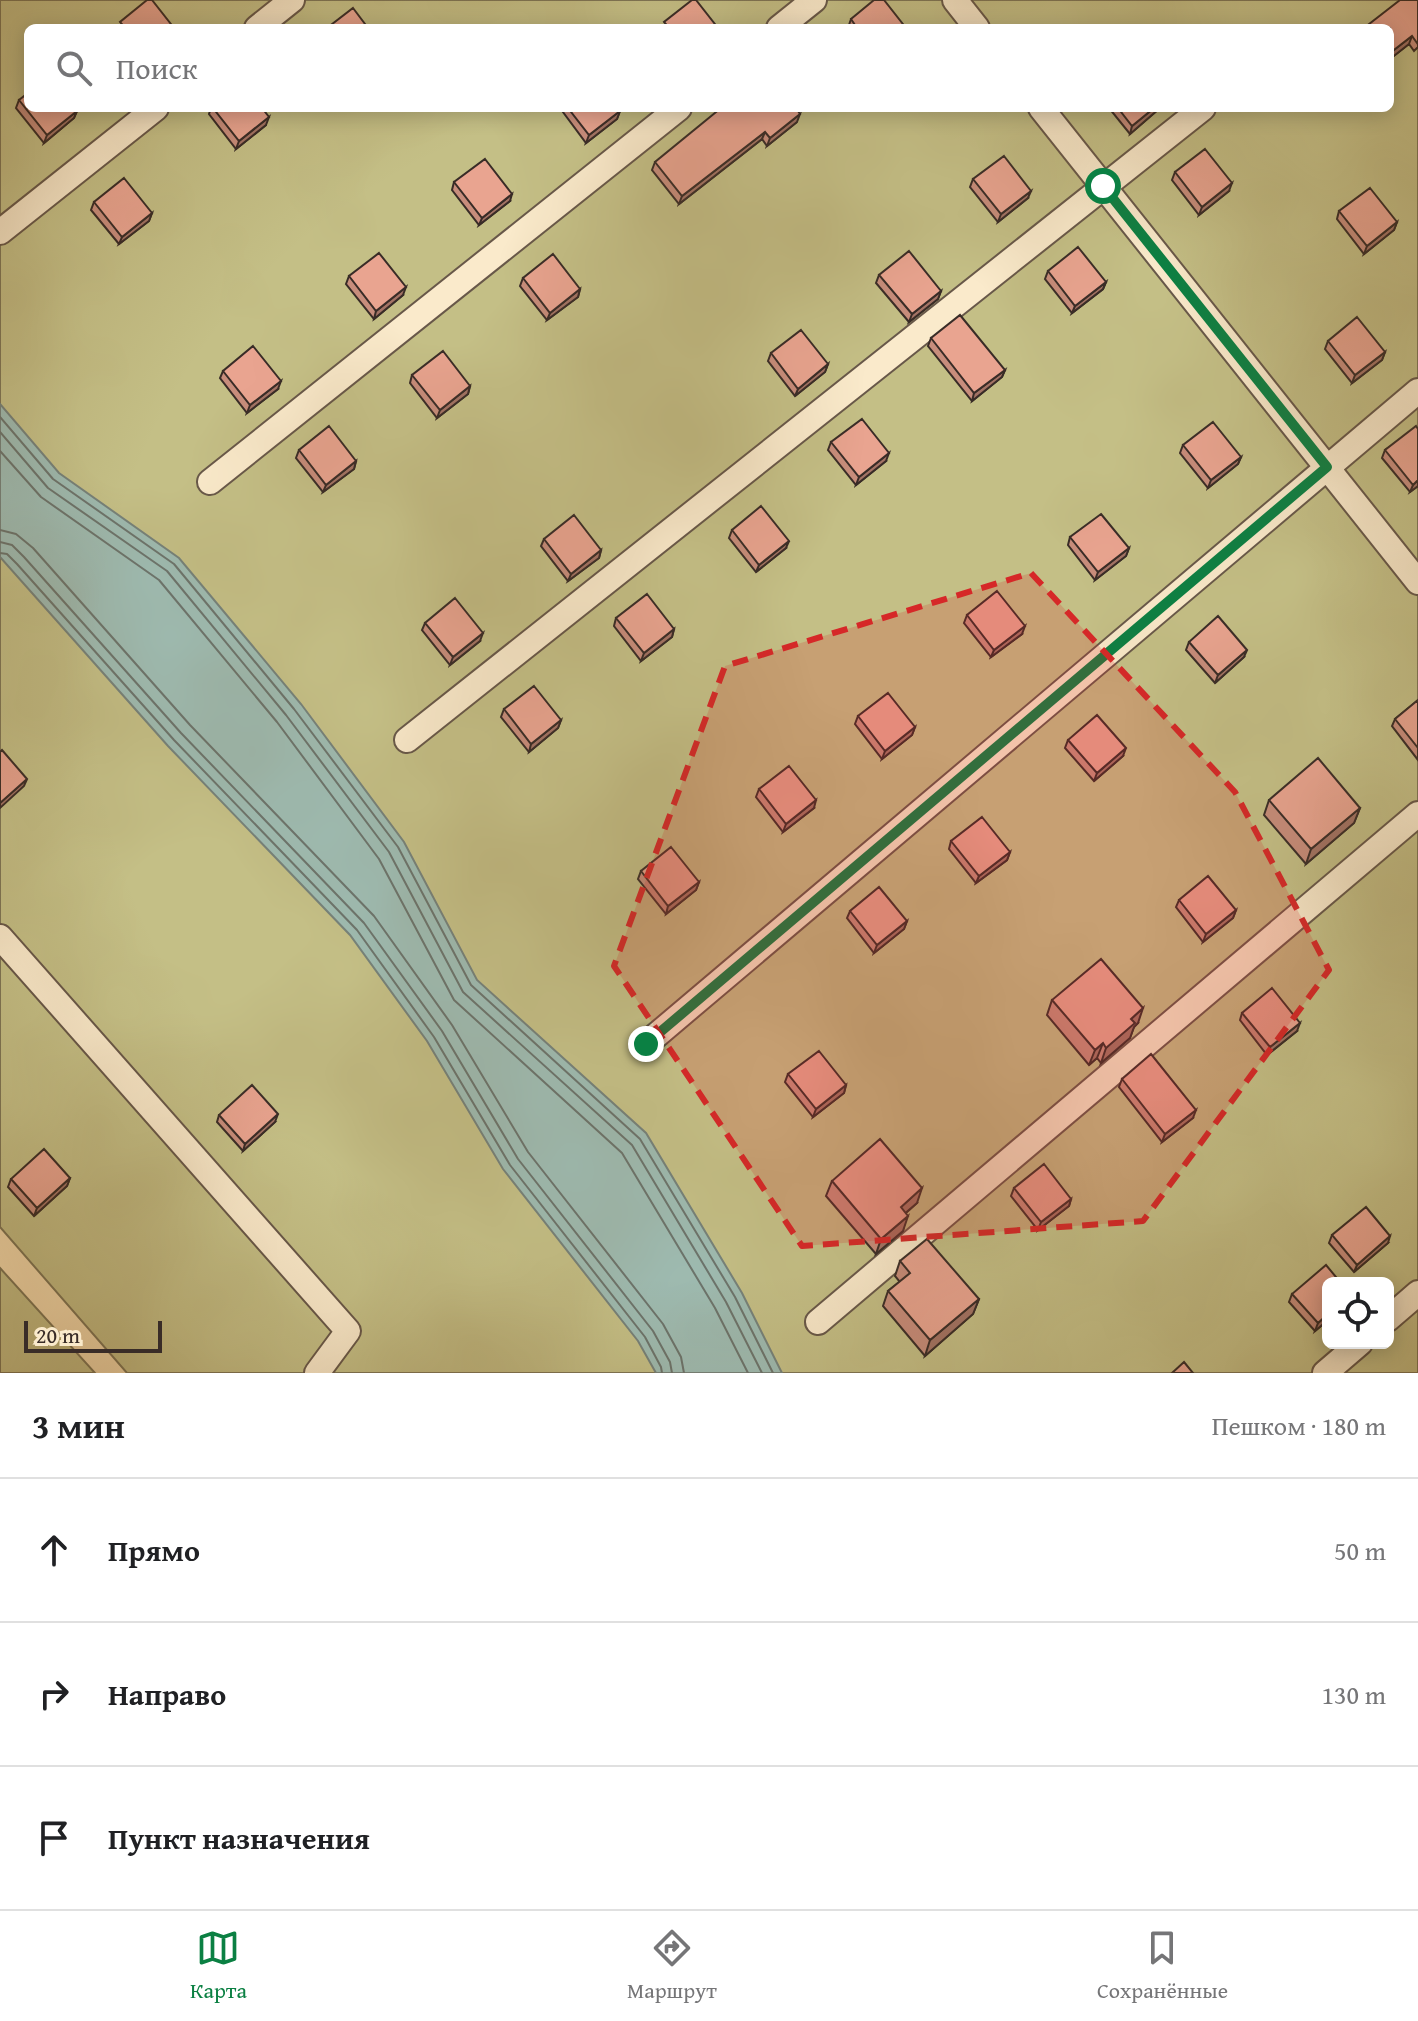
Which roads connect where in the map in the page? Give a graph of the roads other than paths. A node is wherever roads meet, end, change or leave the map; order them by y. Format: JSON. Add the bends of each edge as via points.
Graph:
{"nodes":[{"id":1,"x":292,"y":0,"type":"edge"},
{"id":2,"x":814,"y":0,"type":"edge"},
{"id":3,"x":955,"y":0,"type":"edge"},
{"id":4,"x":262,"y":24,"type":"edge"},
{"id":5,"x":784,"y":24,"type":"edge"},
{"id":6,"x":974,"y":24,"type":"edge"},
{"id":7,"x":151,"y":112,"type":"edge"},
{"id":8,"x":674,"y":112,"type":"edge"},
{"id":9,"x":1044,"y":112,"type":"edge"},
{"id":10,"x":1198,"y":112,"type":"edge"},
{"id":11,"x":1103,"y":186,"type":"junction"},
{"id":12,"x":0,"y":232,"type":"edge"},
{"id":13,"x":1418,"y":391,"type":"edge"},
{"id":14,"x":1327,"y":467,"type":"junction"},
{"id":15,"x":210,"y":482,"type":"dead end"},
{"id":16,"x":1418,"y":582,"type":"edge"},
{"id":17,"x":407,"y":740,"type":"dead end"},
{"id":18,"x":1418,"y":814,"type":"edge"},
{"id":19,"x":0,"y":937,"type":"edge"},
{"id":20,"x":646,"y":1044,"type":"dead end"},
{"id":21,"x":1418,"y":1293,"type":"edge"},
{"id":22,"x":1394,"y":1314,"type":"edge"},
{"id":23,"x":818,"y":1322,"type":"dead end"},
{"id":24,"x":1353,"y":1349,"type":"edge"},
{"id":25,"x":317,"y":1373,"type":"edge"},
{"id":26,"x":1325,"y":1373,"type":"edge"}],
"edges":[{"from":1,"to":4,"type":"lane"},
{"from":2,"to":5,"type":"lane"},
{"from":3,"to":6,"type":"lane"},
{"from":7,"to":12,"type":"lane"},
{"from":8,"to":15,"type":"lane"},
{"from":9,"to":11,"type":"lane"},
{"from":10,"to":11,"type":"lane"},
{"from":11,"to":14,"type":"lane"},
{"from":11,"to":17,"type":"lane"},
{"from":13,"to":14,"type":"lane"},
{"from":14,"to":16,"type":"lane"},
{"from":14,"to":20,"type":"lane"},
{"from":18,"to":23,"type":"lane"},
{"from":19,"to":25,"type":"lane","via":[[348,1331]]},
{"from":21,"to":22,"type":"lane"},
{"from":24,"to":26,"type":"lane"}]}
